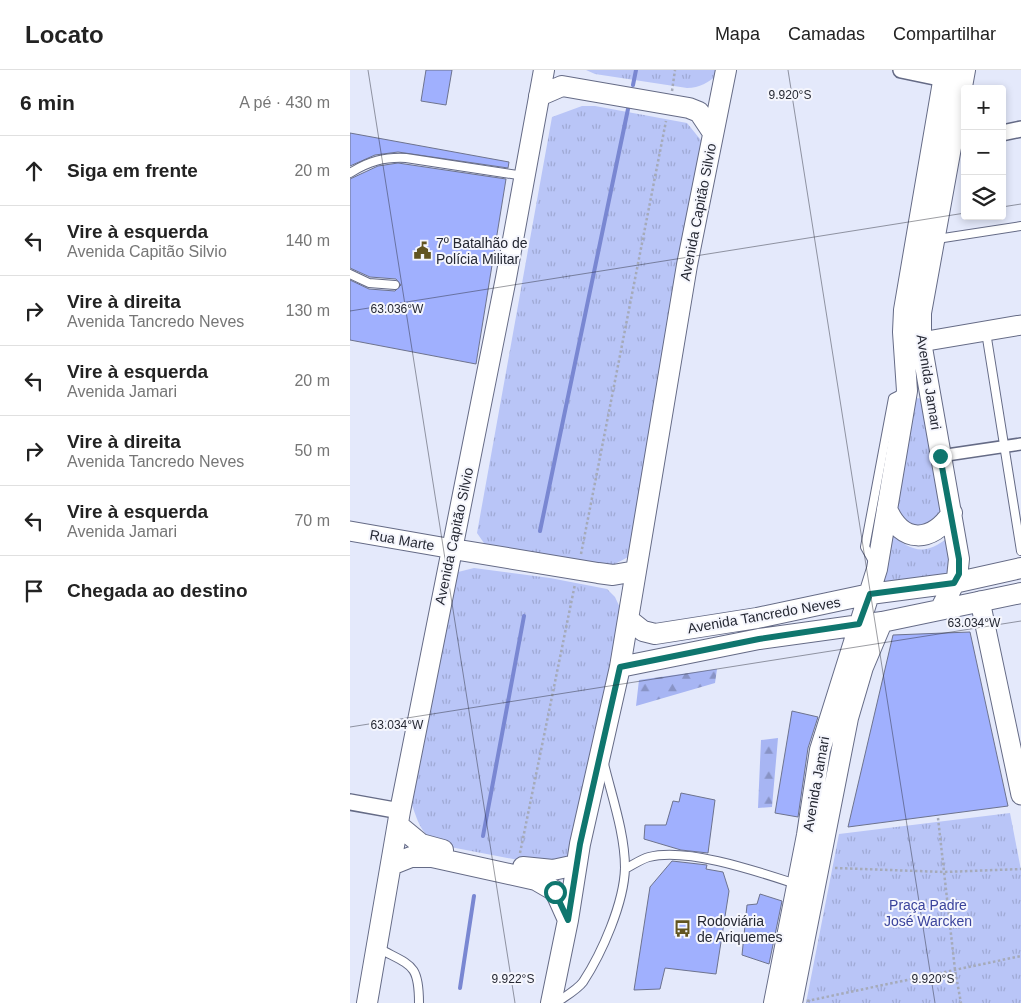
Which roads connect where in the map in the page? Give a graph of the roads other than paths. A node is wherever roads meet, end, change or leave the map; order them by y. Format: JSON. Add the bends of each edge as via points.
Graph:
{"nodes":[{"id":1,"x":544,"y":70,"type":"edge"},
{"id":2,"x":561,"y":70,"type":"edge"},
{"id":3,"x":901,"y":70,"type":"edge"},
{"id":4,"x":965,"y":70,"type":"edge"},
{"id":5,"x":945,"y":75,"type":"edge"},
{"id":6,"x":724,"y":79,"type":"edge"},
{"id":7,"x":539,"y":96,"type":"junction"},
{"id":8,"x":670,"y":101,"type":"junction"},
{"id":9,"x":1021,"y":129,"type":"edge"},
{"id":10,"x":1006,"y":132,"type":"edge"},
{"id":11,"x":713,"y":133,"type":"junction"},
{"id":12,"x":959,"y":141,"type":"edge"},
{"id":13,"x":350,"y":174,"type":"edge"},
{"id":14,"x":524,"y":176,"type":"junction"},
{"id":15,"x":1021,"y":226,"type":"edge"},
{"id":16,"x":925,"y":238,"type":"junction"},
{"id":17,"x":350,"y":274,"type":"edge"},
{"id":18,"x":395,"y":285,"type":"dead end"},
{"id":19,"x":1021,"y":325,"type":"edge"},
{"id":20,"x":986,"y":332,"type":"junction"},
{"id":21,"x":922,"y":342,"type":"junction"},
{"id":22,"x":907,"y":391,"type":"junction"},
{"id":23,"x":1021,"y":444,"type":"edge"},
{"id":24,"x":1004,"y":446,"type":"junction"},
{"id":25,"x":940,"y":456,"type":"junction"},
{"id":26,"x":887,"y":509,"type":"junction"},
{"id":27,"x":952,"y":513,"type":"junction"},
{"id":28,"x":350,"y":531,"type":"edge"},
{"id":29,"x":453,"y":549,"type":"junction"},
{"id":30,"x":1021,"y":551,"type":"edge"},
{"id":31,"x":1021,"y":568,"type":"edge"},
{"id":32,"x":877,"y":569,"type":"junction"},
{"id":33,"x":636,"y":570,"type":"junction"},
{"id":34,"x":954,"y":583,"type":"junction"},
{"id":35,"x":1021,"y":593,"type":"edge"},
{"id":36,"x":870,"y":594,"type":"junction"},
{"id":37,"x":980,"y":601,"type":"junction"},
{"id":38,"x":941,"y":608,"type":"junction"},
{"id":39,"x":757,"y":618,"type":"junction"},
{"id":40,"x":628,"y":619,"type":"junction"},
{"id":41,"x":882,"y":622,"type":"junction"},
{"id":42,"x":859,"y":624,"type":"junction"},
{"id":43,"x":759,"y":639,"type":"junction"},
{"id":44,"x":620,"y":667,"type":"junction"},
{"id":45,"x":831,"y":747,"type":"junction"},
{"id":46,"x":601,"y":753,"type":"junction"},
{"id":47,"x":1021,"y":795,"type":"edge"},
{"id":48,"x":350,"y":802,"type":"edge"},
{"id":49,"x":399,"y":818,"type":"junction"},
{"id":50,"x":391,"y":865,"type":"junction"},
{"id":51,"x":576,"y":865,"type":"junction"},
{"id":52,"x":625,"y":869,"type":"junction"},
{"id":53,"x":798,"y":884,"type":"junction"},
{"id":54,"x":568,"y":920,"type":"junction"},
{"id":55,"x":376,"y":948,"type":"junction"},
{"id":56,"x":802,"y":1001,"type":"edge"},
{"id":57,"x":367,"y":1003,"type":"edge"},
{"id":58,"x":419,"y":1003,"type":"edge"},
{"id":59,"x":551,"y":1003,"type":"edge"},
{"id":60,"x":556,"y":1003,"type":"edge"},
{"id":61,"x":774,"y":1003,"type":"edge"}],
"edges":[{"from":1,"to":7,"type":"main road","name":"Avenida Capitão Silvio"},
{"from":2,"to":8,"type":"main road","via":[[570,77]]},
{"from":3,"to":5,"type":"street"},
{"from":4,"to":12,"type":"main road","name":"Avenida Jamari"},
{"from":5,"to":16,"type":"main road","name":"Avenida Jamari"},
{"from":6,"to":8,"type":"main road","via":[[700,99]]},
{"from":6,"to":11,"type":"main road","name":"Avenida Capitão Silvio"},
{"from":7,"to":8,"type":"main road","via":[[562,86]]},
{"from":7,"to":14,"type":"main road","name":"Avenida Capitão Silvio"},
{"from":8,"to":11,"type":"main road","via":[[699,112]]},
{"from":9,"to":10,"type":"street"},
{"from":11,"to":33,"type":"main road","name":"Avenida Capitão Silvio","via":[[687,265]]},
{"from":12,"to":16,"type":"main road","name":"Avenida Jamari"},
{"from":13,"to":14,"type":"lane","via":[[365,164],[387,157]]},
{"from":14,"to":29,"type":"main road","name":"Avenida Capitão Silvio"},
{"from":15,"to":16,"type":"lane"},
{"from":16,"to":21,"type":"main road","name":"Avenida Jamari"},
{"from":16,"to":22,"type":"main road","name":"Avenida Jamari","via":[[904,310],[902,332]]},
{"from":17,"to":18,"type":"lane","via":[[369,283]]},
{"from":19,"to":20,"type":"street"},
{"from":20,"to":21,"type":"street"},
{"from":20,"to":24,"type":"lane"},
{"from":21,"to":25,"type":"main road","name":"Avenida Jamari"},
{"from":22,"to":26,"type":"main road","name":"Avenida Jamari"},
{"from":22,"to":32,"type":"lane","name":"Avenida Jamari","via":[[893,398],[865,547]]},
{"from":23,"to":24,"type":"street"},
{"from":24,"to":25,"type":"street"},
{"from":24,"to":30,"type":"lane"},
{"from":25,"to":27,"type":"main road","name":"Avenida Jamari"},
{"from":26,"to":27,"type":"main road","via":[[892,522],[906,534],[915,536],[935,531]]},
{"from":26,"to":32,"type":"main road","name":"Avenida Jamari"},
{"from":27,"to":34,"type":"main road","name":"Avenida Jamari","via":[[959,568]]},
{"from":28,"to":29,"type":"street","name":"Rua Marte"},
{"from":29,"to":33,"type":"main road","via":[[613,575]]},
{"from":29,"to":49,"type":"main road","name":"Avenida Capitão Silvio"},
{"from":31,"to":34,"type":"main road","name":"Avenida Tancredo Neves"},
{"from":32,"to":36,"type":"main road","name":"Avenida Jamari"},
{"from":33,"to":40,"type":"main road","name":"Avenida Capitão Silvio"},
{"from":34,"to":36,"type":"main road","name":"Avenida Tancredo Neves"},
{"from":34,"to":38,"type":"main road","name":"Avenida Jamari"},
{"from":35,"to":37,"type":"main road","name":"Avenida Tancredo Neves"},
{"from":36,"to":39,"type":"main road","name":"Avenida Tancredo Neves"},
{"from":36,"to":42,"type":"main road","name":"Avenida Jamari"},
{"from":37,"to":38,"type":"main road","name":"Avenida Tancredo Neves"},
{"from":37,"to":47,"type":"street"},
{"from":38,"to":41,"type":"main road","name":"Avenida Tancredo Neves"},
{"from":39,"to":40,"type":"main road","name":"Avenida Tancredo Neves","via":[[655,634],[643,631]]},
{"from":39,"to":43,"type":"main road"},
{"from":40,"to":44,"type":"main road","name":"Avenida Capitão Silvio"},
{"from":41,"to":42,"type":"main road","name":"Avenida Tancredo Neves"},
{"from":41,"to":45,"type":"main road","name":"Avenida Jamari"},
{"from":42,"to":43,"type":"main road","name":"Avenida Tancredo Neves"},
{"from":42,"to":45,"type":"main road","name":"Avenida Jamari"},
{"from":43,"to":44,"type":"main road","name":"Avenida Tancredo Neves"},
{"from":44,"to":46,"type":"main road","name":"Avenida Capitão Silvio"},
{"from":45,"to":53,"type":"main road","name":"Avenida Jamari"},
{"from":45,"to":56,"type":"main road","name":"Avenida Jamari"},
{"from":46,"to":51,"type":"main road","name":"Avenida Capitão Silvio"},
{"from":46,"to":52,"type":"lane","via":[[622,842]]},
{"from":48,"to":49,"type":"street"},
{"from":49,"to":50,"type":"main road","name":"Avenida Capitão Silvio"},
{"from":49,"to":51,"type":"main road","via":[[421,844],[517,866],[547,870]]},
{"from":50,"to":54,"type":"main road","via":[[411,857],[432,857],[536,880],[555,892]]},
{"from":50,"to":55,"type":"main road","name":"Avenida Capitão Silvio"},
{"from":51,"to":54,"type":"main road","name":"Avenida Capitão Silvio"},
{"from":52,"to":53,"type":"lane","via":[[648,857],[666,854],[728,863]]},
{"from":52,"to":60,"type":"lane","via":[[618,906],[602,946],[582,983]]},
{"from":53,"to":61,"type":"main road","name":"Avenida Jamari"},
{"from":54,"to":59,"type":"main road","name":"Avenida Capitão Silvio"},
{"from":55,"to":57,"type":"main road","name":"Avenida Capitão Silvio"},
{"from":55,"to":58,"type":"lane","via":[[411,966],[419,980]]}]}
